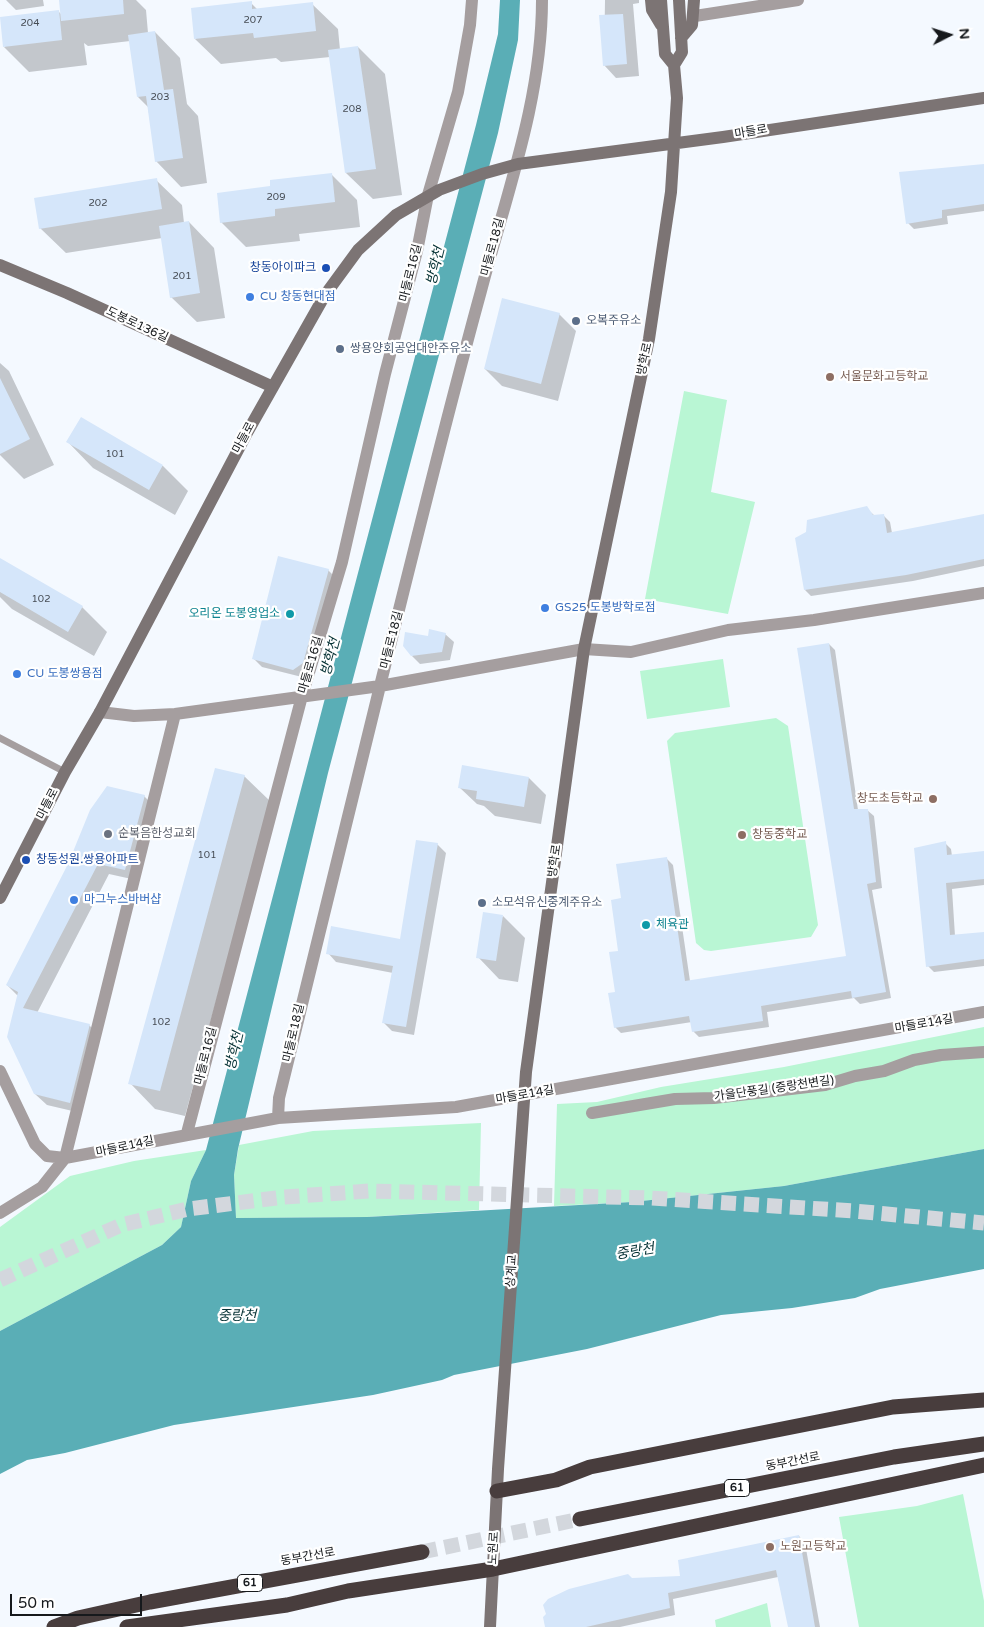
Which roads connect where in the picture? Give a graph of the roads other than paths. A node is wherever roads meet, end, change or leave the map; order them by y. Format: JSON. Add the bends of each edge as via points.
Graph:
{"nodes":[{"id":1,"x":472,"y":0,"type":"edge"},
{"id":2,"x":542,"y":0,"type":"edge"},
{"id":3,"x":651,"y":0,"type":"edge"},
{"id":4,"x":661,"y":0,"type":"edge"},
{"id":5,"x":679,"y":0,"type":"edge"},
{"id":6,"x":694,"y":0,"type":"edge"},
{"id":7,"x":798,"y":0,"type":"edge"},
{"id":8,"x":695,"y":16,"type":"junction"},
{"id":9,"x":663,"y":30,"type":"junction"},
{"id":10,"x":681,"y":38,"type":"junction"},
{"id":11,"x":674,"y":65,"type":"junction"},
{"id":12,"x":984,"y":98,"type":"edge"},
{"id":13,"x":674,"y":144,"type":"junction"},
{"id":14,"x":518,"y":164,"type":"junction"},
{"id":15,"x":434,"y":193,"type":"junction"},
{"id":16,"x":0,"y":257,"type":"edge"},
{"id":17,"x":3,"y":268,"type":"edge"},
{"id":18,"x":273,"y":387,"type":"junction"},
{"id":19,"x":984,"y":593,"type":"edge"},
{"id":20,"x":584,"y":649,"type":"junction"},
{"id":21,"x":380,"y":686,"type":"junction"},
{"id":22,"x":307,"y":696,"type":"junction"},
{"id":23,"x":100,"y":712,"type":"junction"},
{"id":24,"x":175,"y":714,"type":"junction"},
{"id":25,"x":0,"y":738,"type":"edge"},
{"id":26,"x":65,"y":772,"type":"junction"},
{"id":27,"x":0,"y":898,"type":"edge"},
{"id":28,"x":984,"y":1012,"type":"edge"},
{"id":29,"x":984,"y":1052,"type":"edge"},
{"id":30,"x":0,"y":1071,"type":"edge"},
{"id":31,"x":526,"y":1072,"type":"joint"},
{"id":32,"x":592,"y":1112,"type":"dead end"},
{"id":33,"x":278,"y":1118,"type":"junction"},
{"id":34,"x":192,"y":1133,"type":"junction"},
{"id":35,"x":65,"y":1158,"type":"junction"},
{"id":36,"x":0,"y":1213,"type":"edge"},
{"id":37,"x":984,"y":1400,"type":"edge"},
{"id":38,"x":984,"y":1444,"type":"edge"},
{"id":39,"x":984,"y":1465,"type":"edge"},
{"id":40,"x":498,"y":1469,"type":"joint"},
{"id":41,"x":497,"y":1491,"type":"junction"},
{"id":42,"x":580,"y":1520,"type":"tunnel mouth"},
{"id":43,"x":422,"y":1552,"type":"tunnel mouth"},
{"id":44,"x":493,"y":1569,"type":"junction"},
{"id":45,"x":54,"y":1627,"type":"edge"},
{"id":46,"x":127,"y":1627,"type":"edge"},
{"id":47,"x":490,"y":1627,"type":"edge"}],
"edges":[{"from":1,"to":15,"type":"street","via":[[458,92]]},
{"from":2,"to":14,"type":"street","via":[[542,27]]},
{"from":3,"to":9,"type":"main road","via":[[652,10]]},
{"from":4,"to":9,"type":"main road","name":"방학로"},
{"from":5,"to":10,"type":"main road","name":"방학로"},
{"from":6,"to":8,"type":"main road"},
{"from":7,"to":8,"type":"street"},
{"from":8,"to":10,"type":"main road"},
{"from":9,"to":11,"type":"main road","name":"방학로","via":[[666,54]]},
{"from":10,"to":11,"type":"main road","name":"방학로","via":[[682,52]]},
{"from":11,"to":13,"type":"main road","name":"방학로","via":[[677,98]]},
{"from":12,"to":13,"type":"main road","name":"마들로"},
{"from":13,"to":14,"type":"main road","name":"마들로"},
{"from":13,"to":20,"type":"main road","name":"방학로","via":[[671,192],[649,339]]},
{"from":14,"to":15,"type":"main road","name":"마들로"},
{"from":14,"to":21,"type":"street","name":"마들로18길","via":[[481,290]]},
{"from":15,"to":18,"type":"main road","name":"마들로","via":[[396,215],[346,263]]},
{"from":15,"to":22,"type":"street","name":"마들로16길"},
{"from":16,"to":17,"type":"main road"},
{"from":17,"to":18,"type":"main road","name":"도봉로136길"},
{"from":18,"to":23,"type":"main road","name":"마들로"},
{"from":19,"to":20,"type":"street","via":[[728,630],[631,652]]},
{"from":20,"to":21,"type":"street"},
{"from":20,"to":31,"type":"main road","name":"방학로"},
{"from":21,"to":22,"type":"street"},
{"from":21,"to":33,"type":"street","name":"마들로18길","via":[[337,852],[279,1098]]},
{"from":22,"to":24,"type":"street"},
{"from":22,"to":34,"type":"street","name":"마들로16길"},
{"from":23,"to":24,"type":"street","via":[[134,716]]},
{"from":23,"to":26,"type":"main road","name":"마들로"},
{"from":24,"to":35,"type":"street"},
{"from":25,"to":26,"type":"lane"},
{"from":26,"to":27,"type":"main road","name":"마들로"},
{"from":28,"to":33,"type":"street","name":"마들로14길","via":[[456,1107]]},
{"from":29,"to":32,"type":"street","name":"가을단풍길 (중랑천변길)","via":[[914,1060],[884,1072],[825,1085],[714,1098],[675,1099]]},
{"from":30,"to":35,"type":"street","name":"마들로14길","via":[[35,1144],[47,1156]]},
{"from":31,"to":40,"type":"main road","name":"상계교"},
{"from":33,"to":34,"type":"street","name":"마들로14길"},
{"from":34,"to":35,"type":"street","name":"마들로14길"},
{"from":35,"to":36,"type":"street","via":[[42,1187]]},
{"from":37,"to":41,"type":"highway","via":[[893,1408],[590,1467],[556,1480]]},
{"from":38,"to":42,"type":"highway","name":"동부간선로","number":"61","via":[[894,1457]]},
{"from":39,"to":44,"type":"highway"},
{"from":40,"to":41,"type":"main road","name":"노원로"},
{"from":41,"to":44,"type":"main road","name":"노원로"},
{"from":43,"to":45,"type":"highway","name":"동부간선로","number":"61","via":[[150,1602],[78,1618]]},
{"from":44,"to":46,"type":"highway","via":[[348,1591],[287,1605]]},
{"from":44,"to":47,"type":"main road","name":"노원로"}]}
